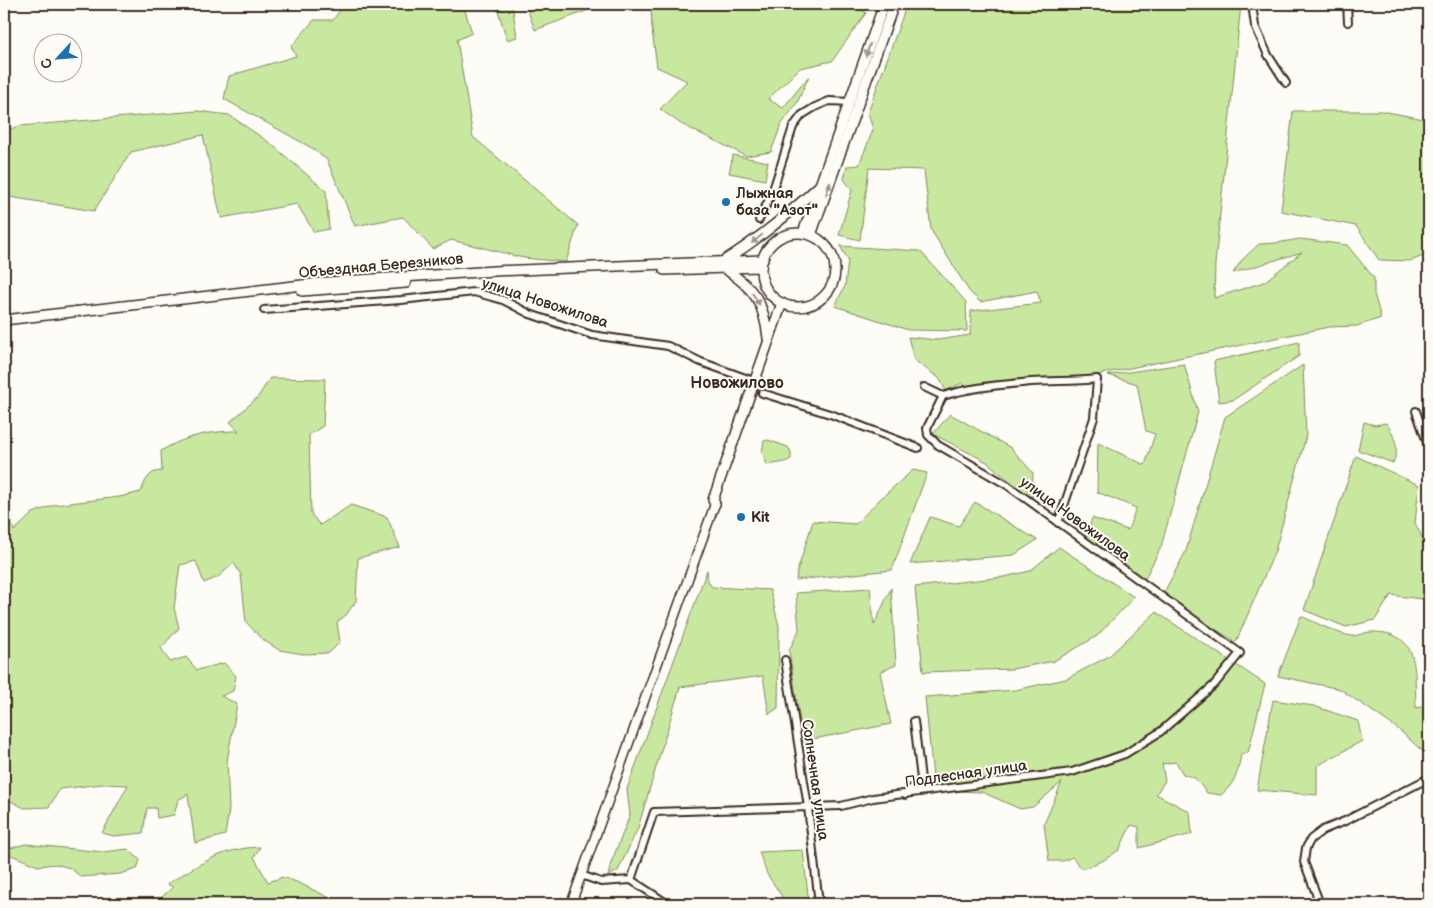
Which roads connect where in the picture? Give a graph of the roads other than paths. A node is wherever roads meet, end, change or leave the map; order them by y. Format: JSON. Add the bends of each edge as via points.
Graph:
{"nodes":[{"id":1,"x":884,"y":4,"type":"edge"},
{"id":2,"x":894,"y":4,"type":"edge"},
{"id":3,"x":1252,"y":4,"type":"edge"},
{"id":4,"x":1346,"y":4,"type":"edge"},
{"id":5,"x":1348,"y":22,"type":"dead end"},
{"id":6,"x":1286,"y":83,"type":"dead end"},
{"id":7,"x":850,"y":102,"type":"junction"},
{"id":8,"x":820,"y":184,"type":"junction"},
{"id":9,"x":759,"y":220,"type":"dead end"},
{"id":10,"x":807,"y":234,"type":"junction"},
{"id":11,"x":762,"y":264,"type":"junction"},
{"id":12,"x":724,"y":265,"type":"junction"},
{"id":13,"x":784,"y":304,"type":"junction"},
{"id":14,"x":264,"y":310,"type":"dead end"},
{"id":15,"x":4,"y":320,"type":"edge"},
{"id":16,"x":4,"y":326,"type":"edge"},
{"id":17,"x":768,"y":341,"type":"junction"},
{"id":18,"x":751,"y":380,"type":"dead end"},
{"id":19,"x":924,"y":387,"type":"dead end"},
{"id":20,"x":762,"y":393,"type":"dead end"},
{"id":21,"x":943,"y":396,"type":"junction"},
{"id":22,"x":1416,"y":411,"type":"dead end"},
{"id":23,"x":918,"y":448,"type":"dead end"},
{"id":24,"x":1429,"y":448,"type":"edge"},
{"id":25,"x":715,"y":504,"type":"junction"},
{"id":26,"x":1058,"y":524,"type":"junction"},
{"id":27,"x":1240,"y":653,"type":"joint"},
{"id":28,"x":785,"y":660,"type":"dead end"},
{"id":29,"x":914,"y":721,"type":"dead end"},
{"id":30,"x":1429,"y":778,"type":"edge"},
{"id":31,"x":905,"y":795,"type":"junction"},
{"id":32,"x":808,"y":807,"type":"junction"},
{"id":33,"x":581,"y":875,"type":"junction"},
{"id":34,"x":631,"y":880,"type":"junction"},
{"id":35,"x":571,"y":904,"type":"edge"},
{"id":36,"x":668,"y":904,"type":"edge"},
{"id":37,"x":819,"y":904,"type":"edge"},
{"id":38,"x":1320,"y":904,"type":"edge"}],
"edges":[{"from":1,"to":7,"type":"highway","one_way":true},
{"from":10,"to":2,"type":"highway","one_way":true},
{"from":3,"to":6,"type":"street","via":[[1256,26],[1268,55]]},
{"from":4,"to":5,"type":"street"},
{"from":7,"to":8,"type":"highway"},
{"from":7,"to":9,"type":"street","via":[[829,100],[802,115],[793,127],[772,193]]},
{"from":8,"to":10,"type":"highway"},
{"from":8,"to":12,"type":"highway","one_way":true,"via":[[789,214]]},
{"from":10,"to":11,"type":"highway","via":[[780,238],[770,245]]},
{"from":10,"to":13,"type":"highway","via":[[824,244],[831,254],[835,266],[832,284],[816,302],[799,307]]},
{"from":11,"to":12,"type":"highway","name":"Объездная Березников"},
{"from":11,"to":13,"type":"highway","via":[[762,280],[767,290]]},
{"from":12,"to":15,"type":"highway","name":"Объездная Березников","via":[[494,271],[328,282]]},
{"from":12,"to":16,"type":"highway","name":"Объездная Березников","via":[[505,275],[300,291]]},
{"from":12,"to":17,"type":"highway","one_way":true,"via":[[755,295],[766,316]]},
{"from":13,"to":17,"type":"highway"},
{"from":13,"to":25,"type":"highway"},
{"from":14,"to":18,"type":"street","name":"улица Новожилова","via":[[474,292],[592,335],[668,346]]},
{"from":17,"to":25,"type":"highway","via":[[713,500]]},
{"from":19,"to":21,"type":"street"},
{"from":20,"to":23,"type":"street","via":[[833,414]]},
{"from":21,"to":26,"type":"street","name":"улица Новожилова","via":[[929,422],[928,435],[938,445],[1007,485]]},
{"from":21,"to":26,"type":"street","via":[[1032,382],[1097,379],[1094,418]]},
{"from":22,"to":24,"type":"street"},
{"from":25,"to":33,"type":"main road"},
{"from":26,"to":27,"type":"street","name":"улица Новожилова"},
{"from":27,"to":31,"type":"street","name":"Подлесная улица","via":[[1214,685],[1160,732],[1125,754],[1072,772]]},
{"from":28,"to":32,"type":"street","name":"Солнечная улица"},
{"from":29,"to":31,"type":"street","via":[[921,779]]},
{"from":30,"to":38,"type":"street","via":[[1311,839],[1304,862]]},
{"from":31,"to":32,"type":"street","name":"Подлесная улица","via":[[840,806]]},
{"from":32,"to":34,"type":"street","name":"Подлесная улица","via":[[654,812]]},
{"from":32,"to":37,"type":"street","name":"Солнечная улица"},
{"from":33,"to":34,"type":"street","via":[[601,882]]},
{"from":33,"to":35,"type":"main road"},
{"from":34,"to":36,"type":"street"}]}
